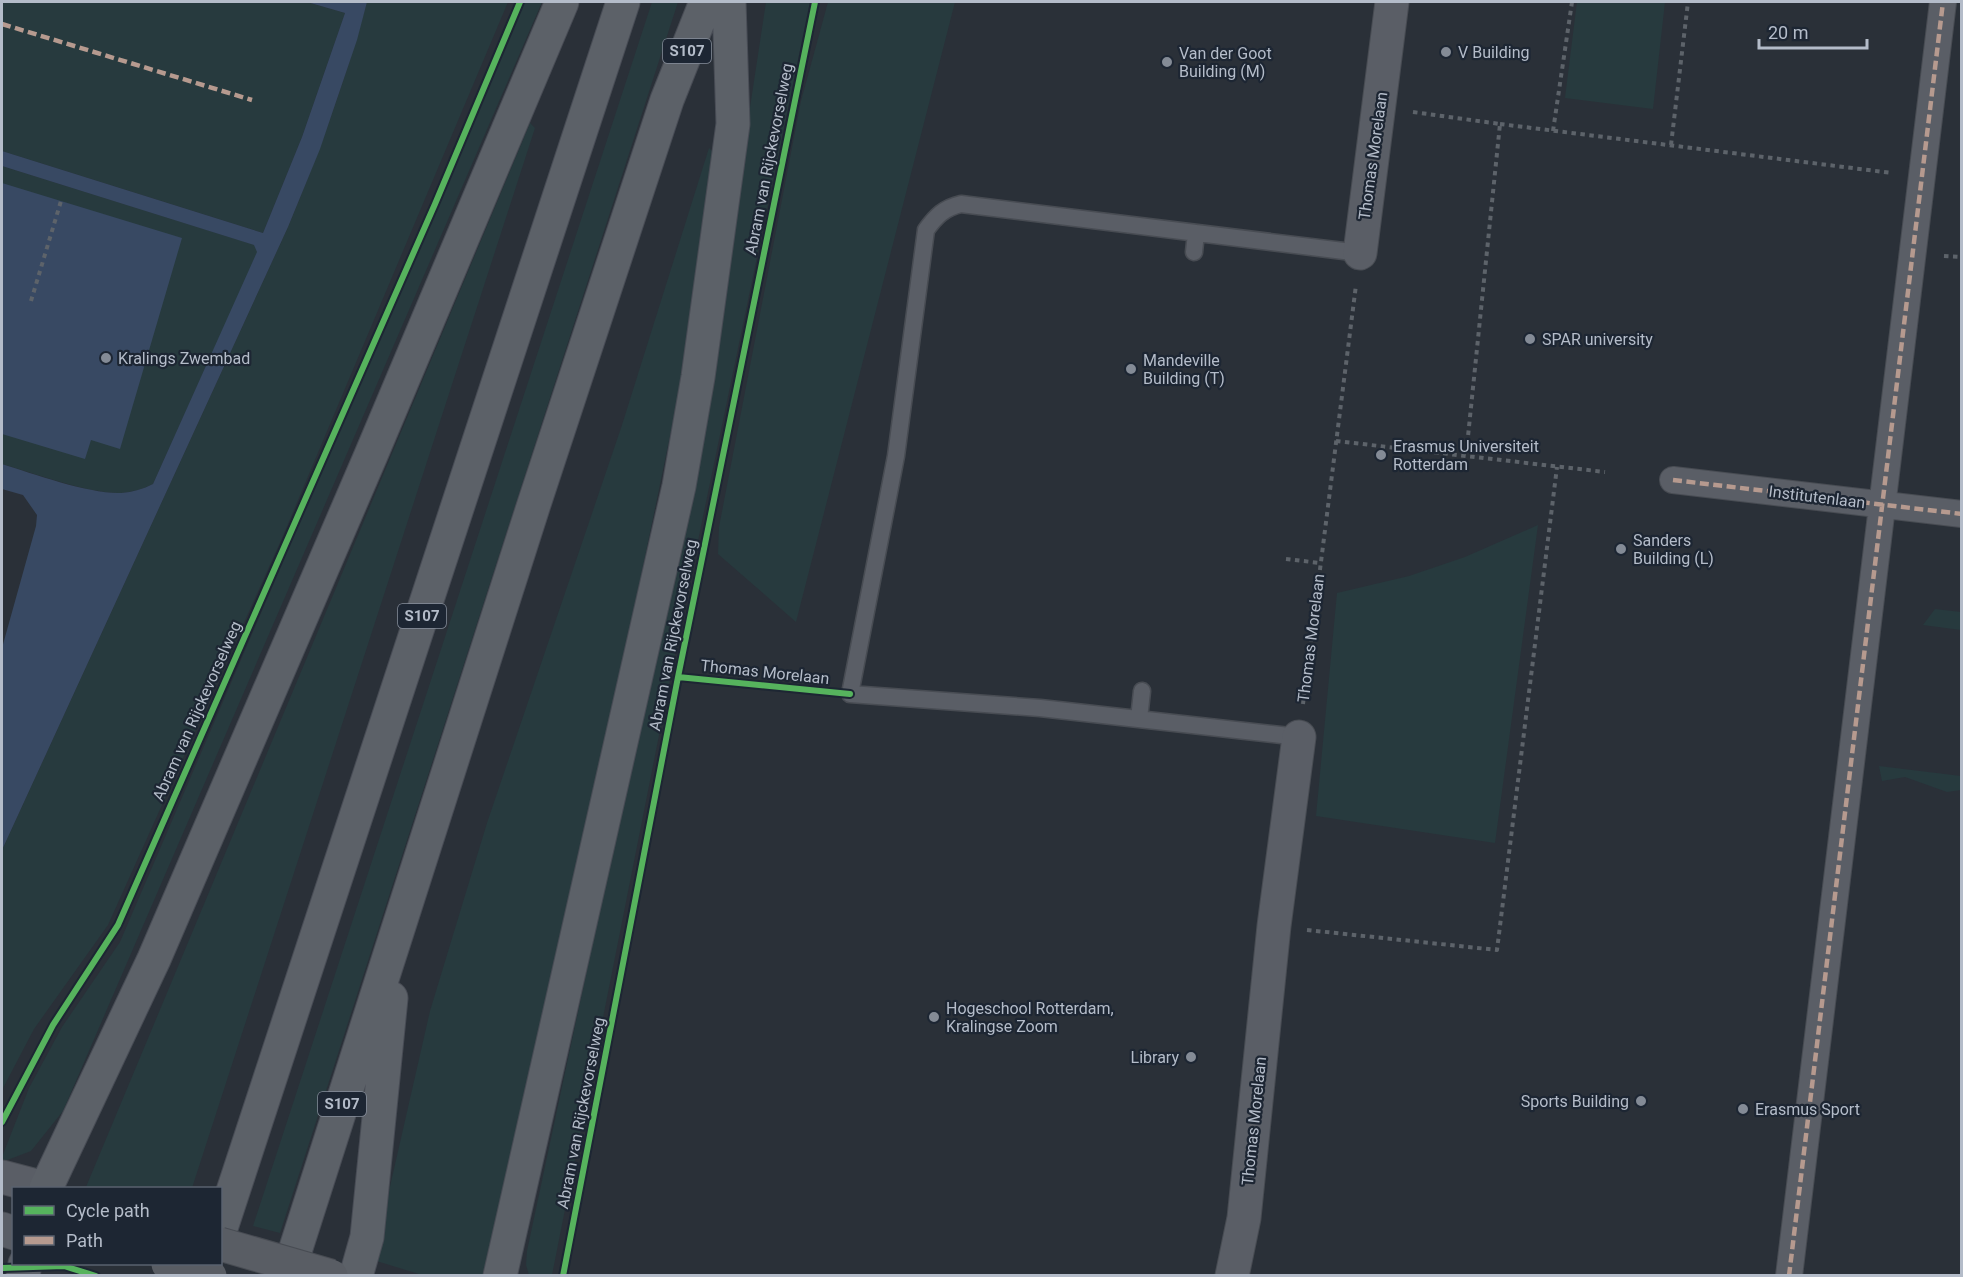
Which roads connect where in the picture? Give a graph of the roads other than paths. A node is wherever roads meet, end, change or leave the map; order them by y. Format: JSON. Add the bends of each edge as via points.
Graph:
{"nodes":[{"id":1,"x":562,"y":2,"type":"edge"},
{"id":2,"x":623,"y":2,"type":"edge"},
{"id":3,"x":706,"y":2,"type":"edge"},
{"id":4,"x":729,"y":2,"type":"edge"},
{"id":5,"x":1392,"y":2,"type":"edge"},
{"id":6,"x":1943,"y":2,"type":"edge"},
{"id":7,"x":1196,"y":233,"type":"junction"},
{"id":8,"x":1194,"y":252,"type":"dead end"},
{"id":9,"x":1360,"y":253,"type":"joint"},
{"id":10,"x":1673,"y":480,"type":"dead end"},
{"id":11,"x":1883,"y":505,"type":"junction"},
{"id":12,"x":1962,"y":514,"type":"edge"},
{"id":13,"x":1142,"y":691,"type":"dead end"},
{"id":14,"x":1139,"y":719,"type":"junction"},
{"id":15,"x":1299,"y":737,"type":"joint"},
{"id":16,"x":397,"y":932,"type":"junction"},
{"id":17,"x":2,"y":1177,"type":"edge"},
{"id":18,"x":41,"y":1187,"type":"edge"},
{"id":19,"x":45,"y":1187,"type":"edge"},
{"id":20,"x":222,"y":1225,"type":"edge"},
{"id":21,"x":222,"y":1245,"type":"edge"},
{"id":22,"x":175,"y":1265,"type":"edge"},
{"id":23,"x":208,"y":1275,"type":"edge"},
{"id":24,"x":287,"y":1275,"type":"edge"},
{"id":25,"x":332,"y":1275,"type":"edge"},
{"id":26,"x":356,"y":1275,"type":"edge"},
{"id":27,"x":500,"y":1275,"type":"edge"},
{"id":28,"x":1232,"y":1275,"type":"edge"},
{"id":29,"x":1789,"y":1275,"type":"edge"}],
"edges":[{"from":1,"to":19,"type":"main road","via":[[154,959]]},
{"from":2,"to":20,"type":"main road","number":"S107"},
{"from":3,"to":16,"type":"main road","number":"S107","via":[[660,122]]},
{"from":4,"to":27,"type":"main road","via":[[733,124],[681,475]]},
{"from":5,"to":9,"type":"street","name":"Thomas Morelaan"},
{"from":6,"to":11,"type":"street"},
{"from":7,"to":8,"type":"lane"},
{"from":7,"to":9,"type":"lane"},
{"from":7,"to":14,"type":"lane","via":[[961,204],[948,207],[935,217],[926,230],[896,456],[850,694]]},
{"from":10,"to":11,"type":"street","name":"Institutenlaan"},
{"from":11,"to":12,"type":"street","name":"Institutenlaan"},
{"from":11,"to":29,"type":"street"},
{"from":13,"to":14,"type":"lane"},
{"from":14,"to":15,"type":"lane"},
{"from":15,"to":28,"type":"street","name":"Thomas Morelaan","via":[[1244,1218]]},
{"from":16,"to":24,"type":"main road","number":"S107"},
{"from":16,"to":26,"type":"main road","via":[[367,1237]]},
{"from":17,"to":18,"type":"street"},
{"from":21,"to":25,"type":"main road","bridge":true},
{"from":22,"to":23,"type":"main road","bridge":true}]}
